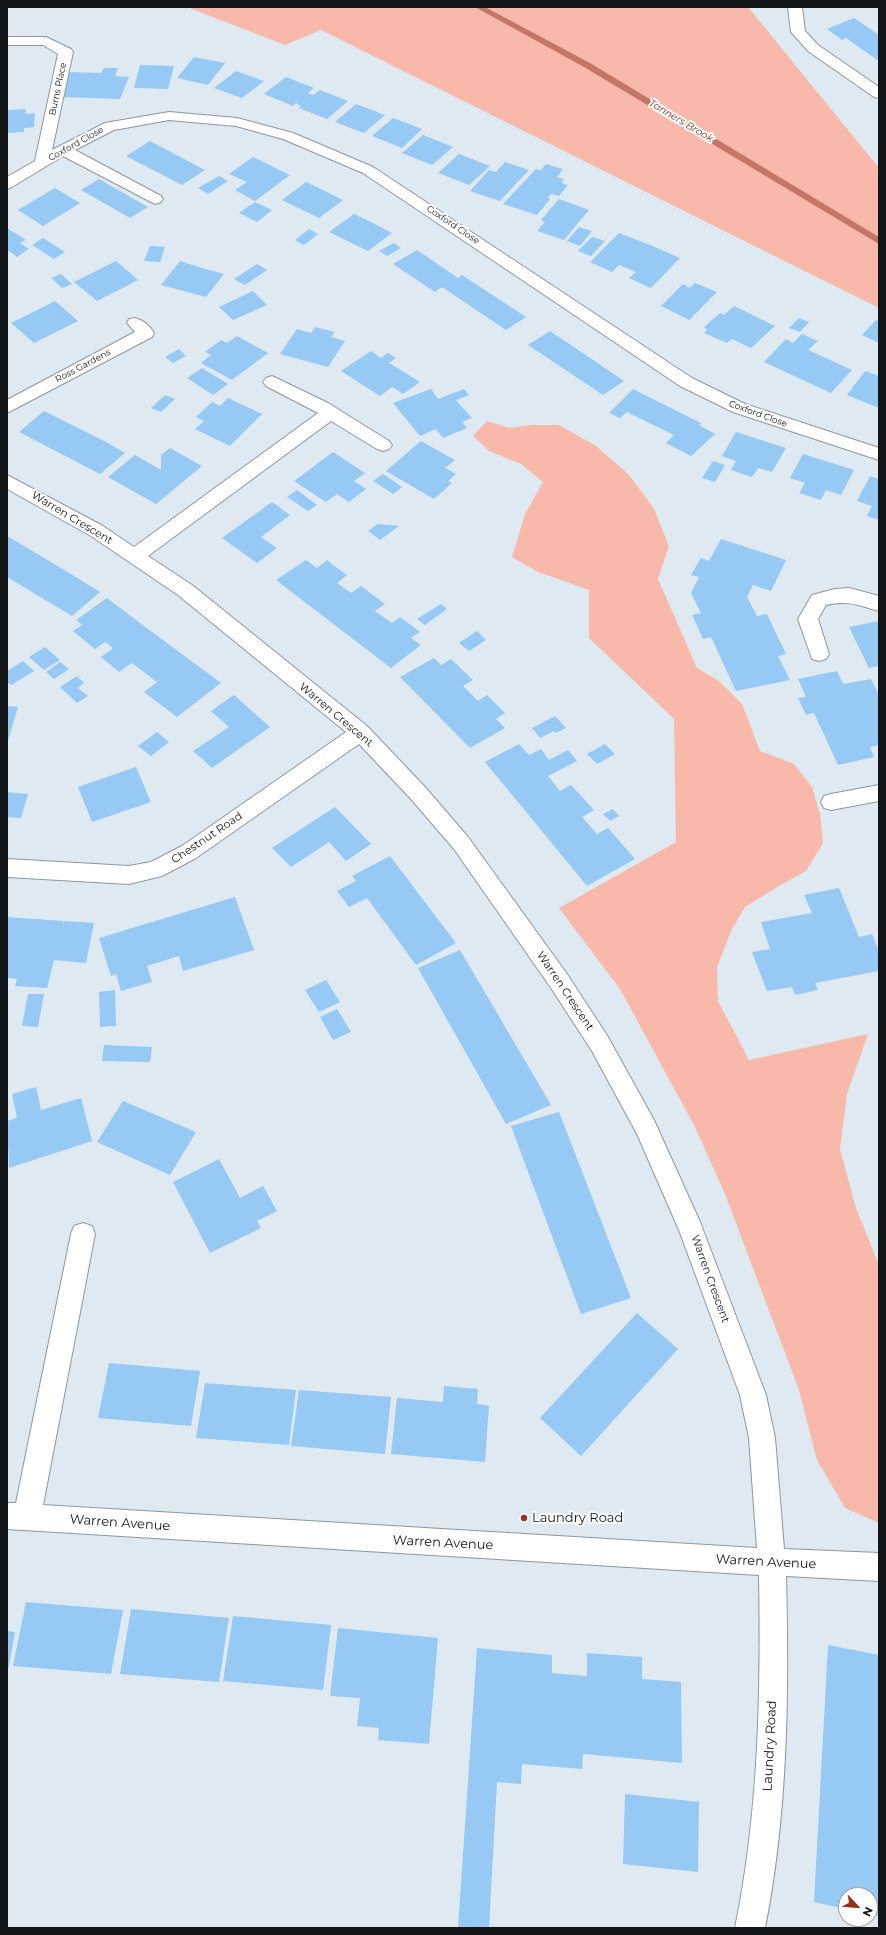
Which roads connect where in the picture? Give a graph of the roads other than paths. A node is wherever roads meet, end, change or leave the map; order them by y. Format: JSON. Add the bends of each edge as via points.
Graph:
{"nodes":[{"id":1,"x":795,"y":7,"type":"edge"},
{"id":2,"x":7,"y":41,"type":"edge"},
{"id":3,"x":879,"y":94,"type":"edge"},
{"id":4,"x":64,"y":150,"type":"junction"},
{"id":5,"x":42,"y":163,"type":"junction"},
{"id":6,"x":7,"y":184,"type":"edge"},
{"id":7,"x":155,"y":199,"type":"dead end"},
{"id":8,"x":135,"y":323,"type":"dead end"},
{"id":9,"x":272,"y":382,"type":"dead end"},
{"id":10,"x":7,"y":406,"type":"edge"},
{"id":11,"x":331,"y":412,"type":"junction"},
{"id":12,"x":383,"y":445,"type":"dead end"},
{"id":13,"x":879,"y":454,"type":"edge"},
{"id":14,"x":7,"y":481,"type":"edge"},
{"id":15,"x":135,"y":556,"type":"junction"},
{"id":16,"x":879,"y":604,"type":"edge"},
{"id":17,"x":819,"y":654,"type":"dead end"},
{"id":18,"x":360,"y":732,"type":"junction"},
{"id":19,"x":879,"y":793,"type":"edge"},
{"id":20,"x":831,"y":802,"type":"dead end"},
{"id":21,"x":7,"y":868,"type":"edge"},
{"id":22,"x":83,"y":1234,"type":"dead end"},
{"id":23,"x":17,"y":1516,"type":"edge"},
{"id":24,"x":772,"y":1562,"type":"junction"},
{"id":25,"x":879,"y":1567,"type":"edge"},
{"id":26,"x":750,"y":1928,"type":"edge"}],
"edges":[{"from":1,"to":3,"type":"street","via":[[798,32],[813,48]]},
{"from":2,"to":5,"type":"street","name":"Burns Place","via":[[46,41],[66,52]]},
{"from":4,"to":5,"type":"street","name":"Coxford Close"},
{"from":4,"to":7,"type":"street"},
{"from":4,"to":13,"type":"street","name":"Coxford Close","via":[[110,126],[169,116],[237,122],[288,136],[368,170],[686,382],[739,408]]},
{"from":5,"to":6,"type":"street","name":"Coxford Close"},
{"from":8,"to":10,"type":"street","name":"Ross Gardens","via":[[146,333]]},
{"from":9,"to":11,"type":"street"},
{"from":11,"to":12,"type":"street"},
{"from":11,"to":15,"type":"street"},
{"from":14,"to":15,"type":"street","name":"Warren Crescent","via":[[73,517]]},
{"from":15,"to":18,"type":"street","name":"Warren Crescent","via":[[221,618]]},
{"from":16,"to":17,"type":"street","via":[[865,597],[840,594],[819,600],[808,619]]},
{"from":18,"to":21,"type":"street","name":"Chestnut Road","via":[[189,852],[155,870],[129,875]]},
{"from":18,"to":24,"type":"street","name":"Warren Crescent","via":[[461,843],[559,981],[600,1044],[646,1128],[691,1230],[753,1395],[762,1438]]},
{"from":19,"to":20,"type":"street"},
{"from":22,"to":23,"type":"street"},
{"from":23,"to":24,"type":"street","name":"Warren Avenue"},
{"from":24,"to":25,"type":"street","name":"Warren Avenue"},
{"from":24,"to":26,"type":"street","name":"Laundry Road","via":[[774,1661],[766,1820],[759,1883]]}]}
